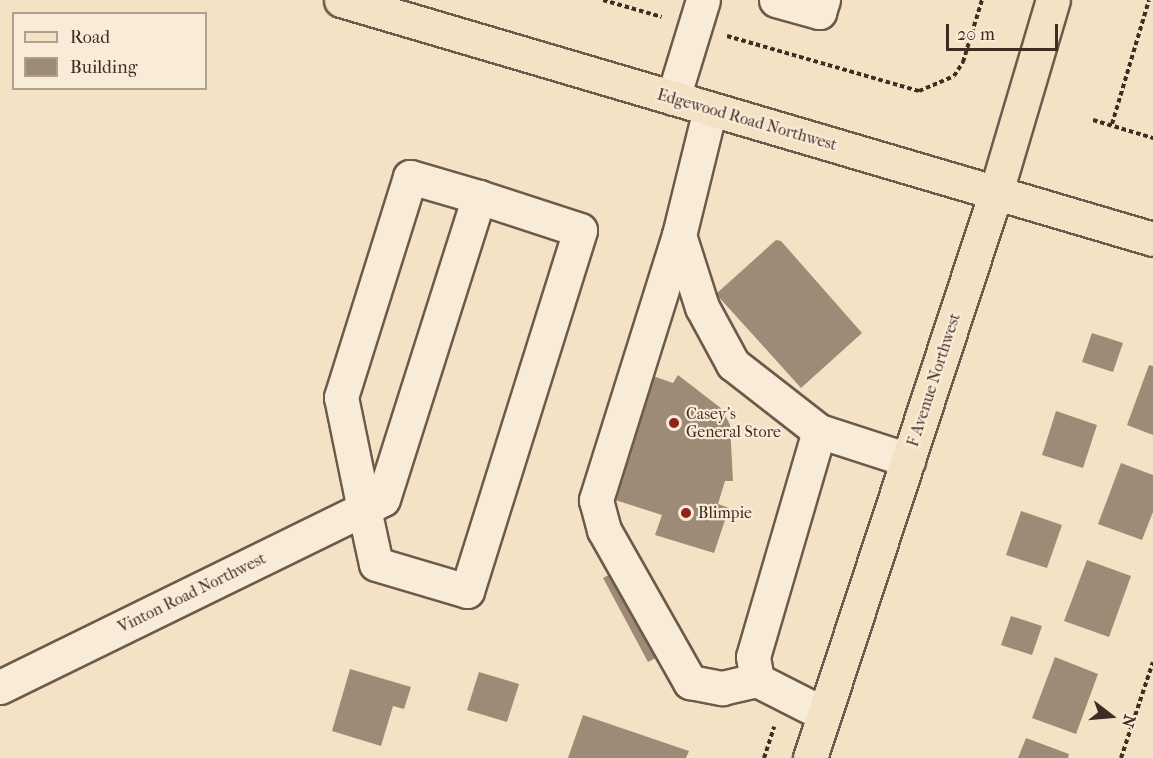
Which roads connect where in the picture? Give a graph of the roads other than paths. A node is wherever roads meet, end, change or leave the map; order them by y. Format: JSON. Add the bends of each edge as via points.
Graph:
{"nodes":[{"id":1,"x":341,"y":0,"type":"edge"},
{"id":2,"x":703,"y":0,"type":"edge"},
{"id":3,"x":776,"y":0,"type":"edge"},
{"id":4,"x":823,"y":0,"type":"edge"},
{"id":5,"x":1053,"y":0,"type":"edge"},
{"id":6,"x":380,"y":5,"type":"edge"},
{"id":7,"x":673,"y":98,"type":"junction"},
{"id":8,"x":710,"y":109,"type":"junction"},
{"id":9,"x":996,"y":192,"type":"junction"},
{"id":10,"x":479,"y":197,"type":"junction"},
{"id":11,"x":679,"y":235,"type":"junction"},
{"id":12,"x":1153,"y":239,"type":"edge"},
{"id":13,"x":819,"y":431,"type":"junction"},
{"id":14,"x":908,"y":460,"type":"junction"},
{"id":15,"x":374,"y":504,"type":"junction"},
{"id":16,"x":757,"y":680,"type":"junction"},
{"id":17,"x":0,"y":687,"type":"edge"},
{"id":18,"x":824,"y":714,"type":"junction"},
{"id":19,"x":810,"y":758,"type":"edge"}],
"edges":[{"from":1,"to":6,"type":"main road","name":"Edgewood Road Northwest"},
{"from":2,"to":7,"type":"lane"},
{"from":3,"to":4,"type":"lane","via":[[819,12]]},
{"from":5,"to":9,"type":"main road","name":"F Avenue Northwest"},
{"from":6,"to":7,"type":"main road","name":"Edgewood Road Northwest"},
{"from":7,"to":8,"type":"main road","name":"Edgewood Road Northwest"},
{"from":8,"to":9,"type":"main road","name":"Edgewood Road Northwest"},
{"from":8,"to":11,"type":"lane"},
{"from":9,"to":12,"type":"main road","name":"Edgewood Road Northwest"},
{"from":9,"to":14,"type":"main road","name":"F Avenue Northwest"},
{"from":10,"to":15,"type":"lane"},
{"from":10,"to":15,"type":"lane","via":[[410,177],[341,397]]},
{"from":10,"to":15,"type":"lane","via":[[580,230],[467,591],[376,564]]},
{"from":11,"to":13,"type":"lane","via":[[702,307],[733,364]]},
{"from":11,"to":16,"type":"lane","via":[[596,500],[603,530],[690,682],[722,688]]},
{"from":13,"to":14,"type":"lane"},
{"from":13,"to":16,"type":"lane","via":[[753,657]]},
{"from":14,"to":18,"type":"main road","name":"F Avenue Northwest"},
{"from":15,"to":17,"type":"lane","name":"Vinton Road Northwest"},
{"from":16,"to":18,"type":"lane"},
{"from":18,"to":19,"type":"main road","name":"F Avenue Northwest"}]}
